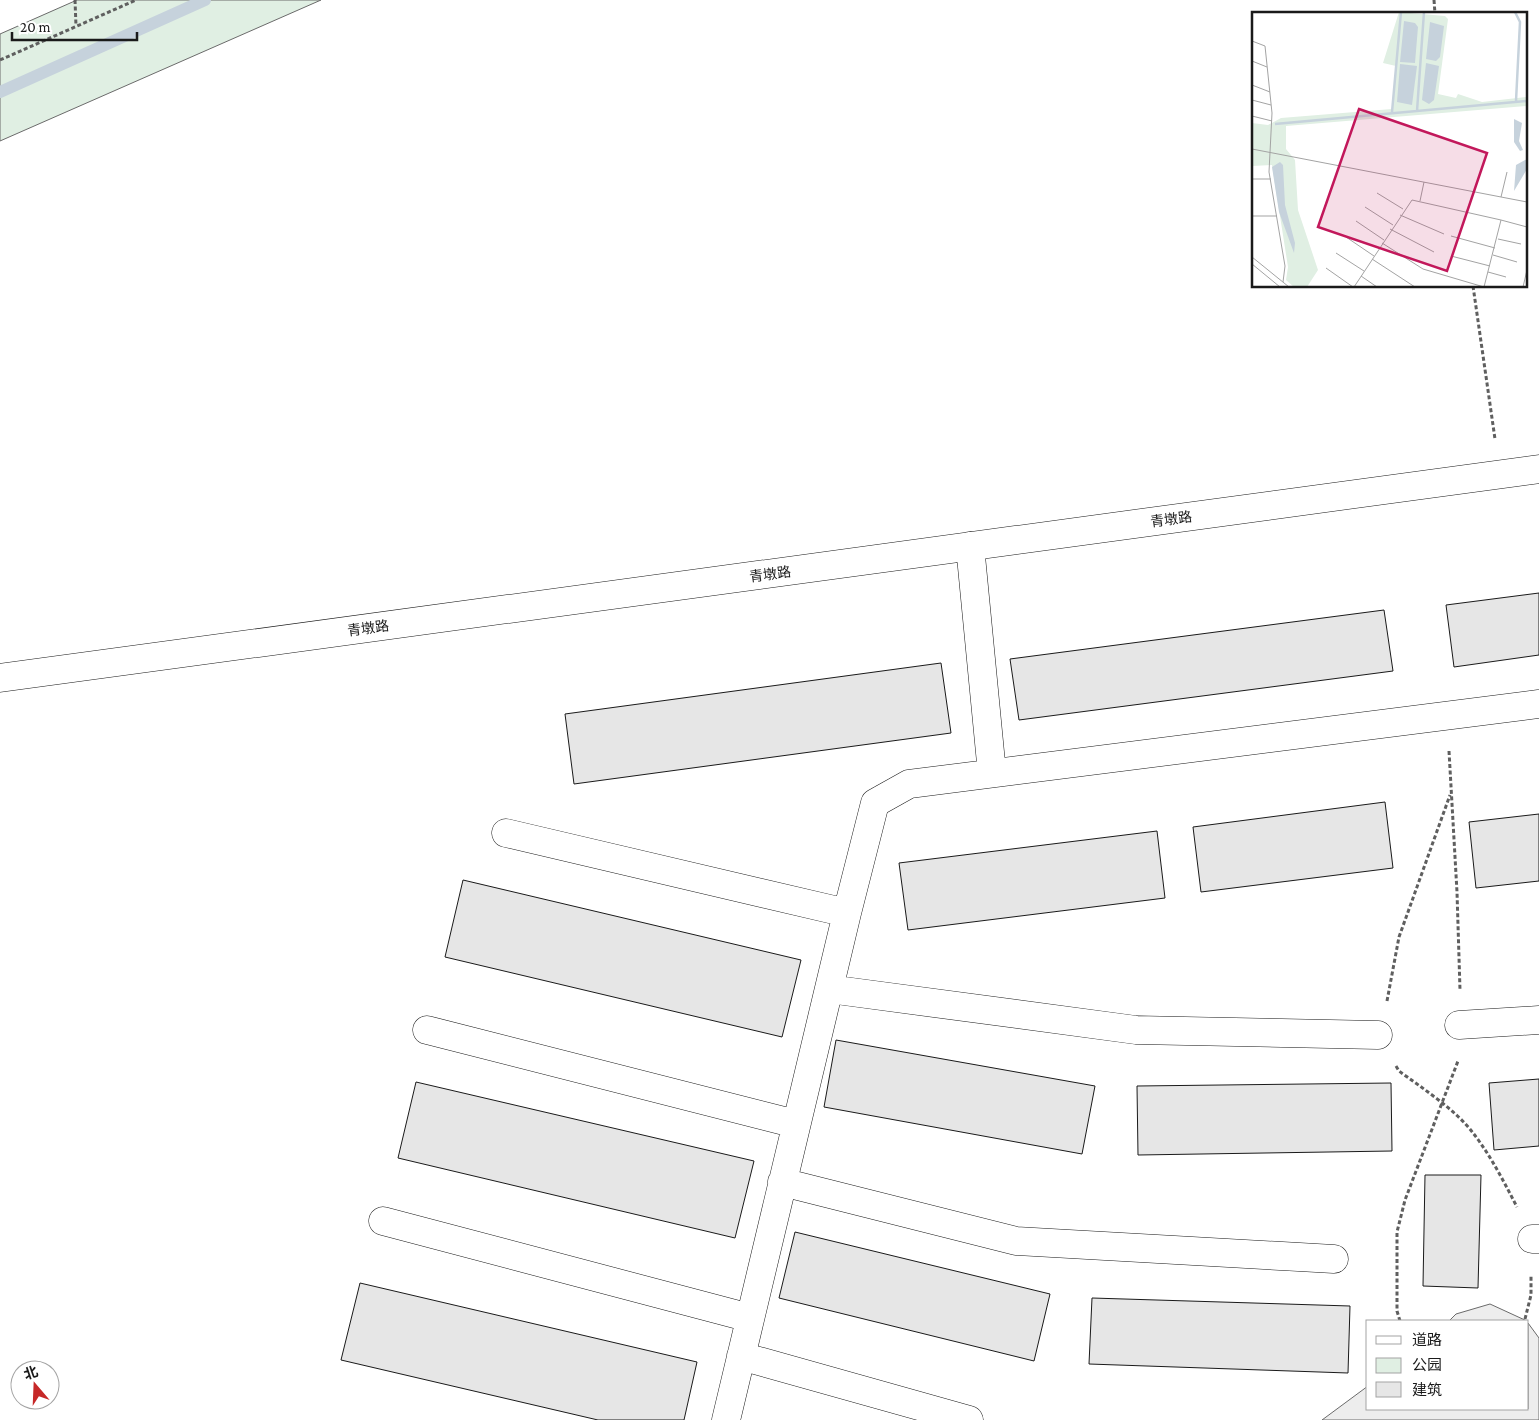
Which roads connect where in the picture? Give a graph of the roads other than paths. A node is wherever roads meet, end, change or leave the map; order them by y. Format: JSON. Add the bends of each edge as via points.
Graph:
{"nodes":[{"id":1,"x":1539,"y":469,"type":"edge"},
{"id":2,"x":970,"y":546,"type":"junction"},
{"id":3,"x":0,"y":678,"type":"edge"},
{"id":4,"x":1539,"y":704,"type":"edge"},
{"id":5,"x":992,"y":774,"type":"junction"},
{"id":6,"x":506,"y":833,"type":"dead end"},
{"id":7,"x":847,"y":914,"type":"junction"},
{"id":8,"x":829,"y":989,"type":"junction"},
{"id":9,"x":1539,"y":1020,"type":"edge"},
{"id":10,"x":1459,"y":1025,"type":"dead end"},
{"id":11,"x":427,"y":1030,"type":"dead end"},
{"id":12,"x":1378,"y":1035,"type":"dead end"},
{"id":13,"x":796,"y":1124,"type":"junction"},
{"id":14,"x":782,"y":1182,"type":"junction"},
{"id":15,"x":383,"y":1222,"type":"dead end"},
{"id":16,"x":1334,"y":1259,"type":"dead end"},
{"id":17,"x":750,"y":1318,"type":"junction"},
{"id":18,"x":741,"y":1356,"type":"junction"},
{"id":19,"x":726,"y":1420,"type":"edge"},
{"id":20,"x":969,"y":1420,"type":"edge"}],
"edges":[{"from":1,"to":2,"type":"street","name":"青墩路"},
{"from":2,"to":3,"type":"street","name":"青墩路"},
{"from":2,"to":5,"type":"street"},
{"from":4,"to":5,"type":"street"},
{"from":5,"to":7,"type":"street","via":[[909,784],[875,803]]},
{"from":6,"to":7,"type":"street"},
{"from":7,"to":8,"type":"street"},
{"from":8,"to":12,"type":"street","via":[[1136,1030]]},
{"from":8,"to":13,"type":"street"},
{"from":9,"to":10,"type":"street"},
{"from":11,"to":13,"type":"street"},
{"from":13,"to":14,"type":"street"},
{"from":14,"to":16,"type":"street","via":[[1016,1241]]},
{"from":14,"to":17,"type":"street"},
{"from":15,"to":17,"type":"street"},
{"from":17,"to":18,"type":"street"},
{"from":18,"to":19,"type":"street"},
{"from":18,"to":20,"type":"street"}]}
